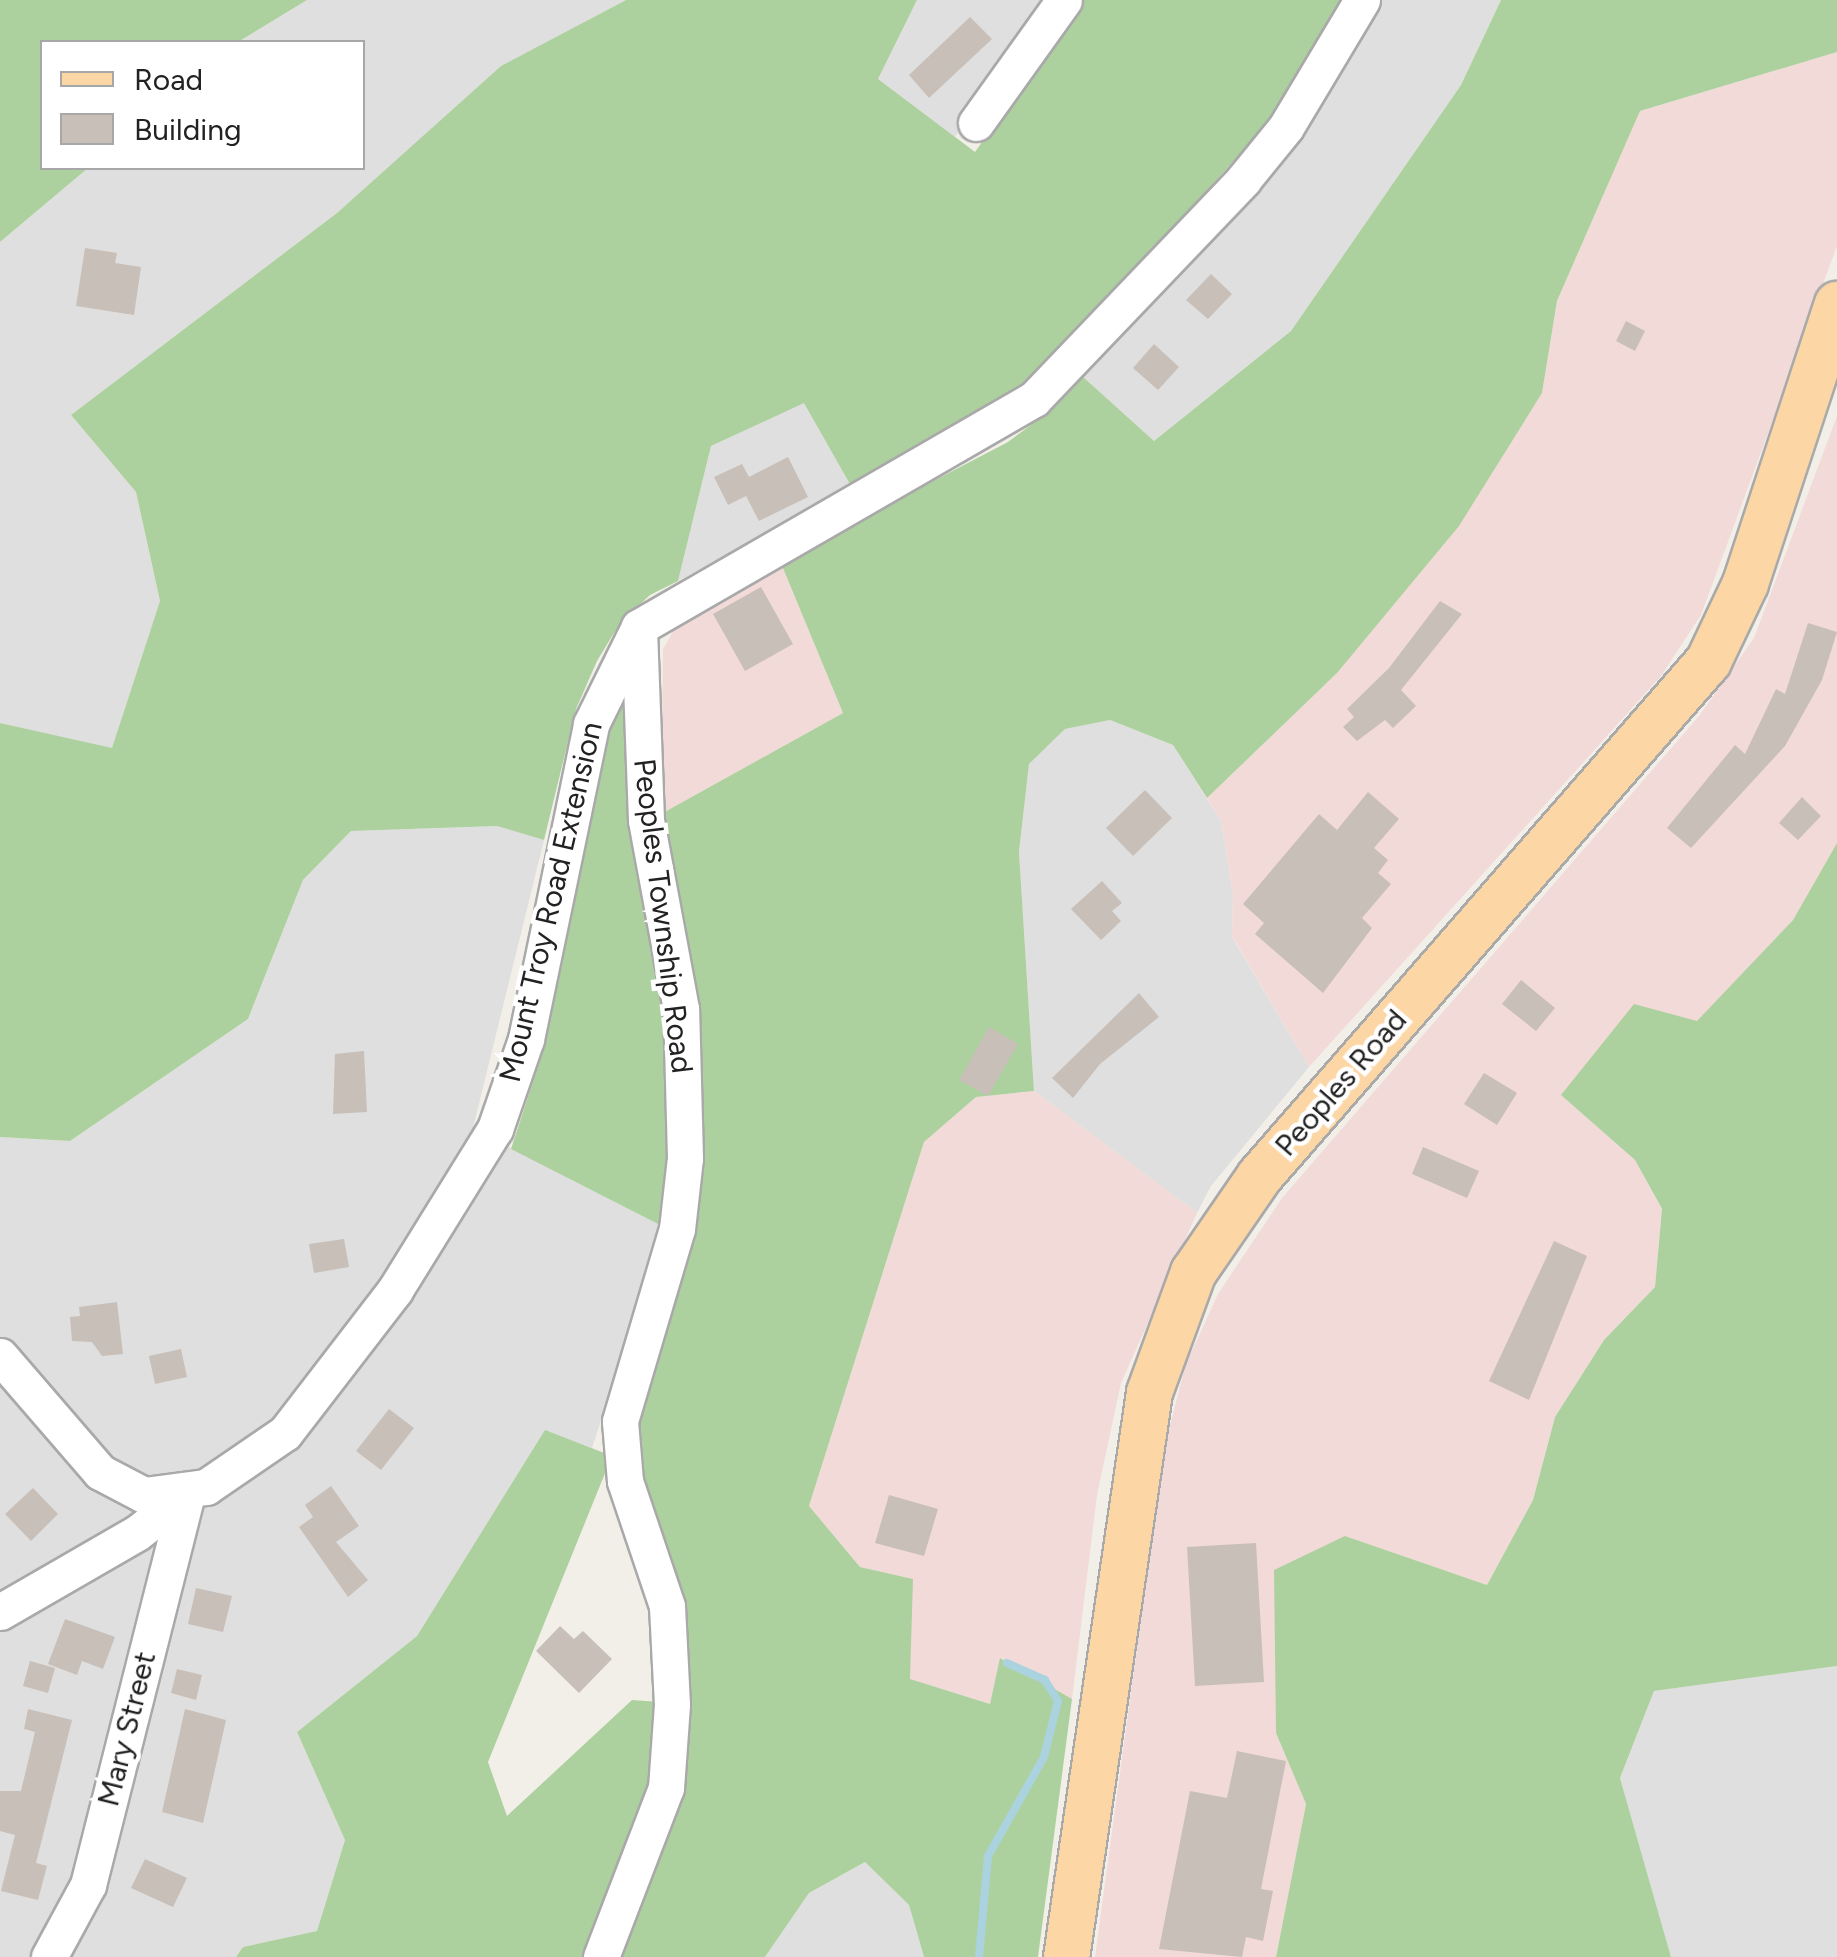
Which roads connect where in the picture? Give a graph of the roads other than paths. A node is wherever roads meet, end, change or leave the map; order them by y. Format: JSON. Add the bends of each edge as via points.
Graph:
{"nodes":[{"id":1,"x":1064,"y":0,"type":"edge"},
{"id":2,"x":1362,"y":0,"type":"edge"},
{"id":3,"x":976,"y":123,"type":"dead end"},
{"id":4,"x":1837,"y":304,"type":"edge"},
{"id":5,"x":639,"y":627,"type":"junction"},
{"id":6,"x":0,"y":1356,"type":"edge"},
{"id":7,"x":187,"y":1494,"type":"junction"},
{"id":8,"x":0,"y":1612,"type":"edge"},
{"id":9,"x":49,"y":1957,"type":"edge"},
{"id":10,"x":600,"y":1957,"type":"edge"},
{"id":11,"x":1066,"y":1957,"type":"edge"}],
"edges":[{"from":1,"to":3,"type":"street"},
{"from":2,"to":5,"type":"street","via":[[1286,127],[1243,180],[1034,399]]},
{"from":4,"to":11,"type":"main road","name":"Peoples Road","via":[[1745,583],[1708,661],[1259,1176],[1194,1272],[1149,1392]]},
{"from":5,"to":7,"type":"street","name":"Mount Troy Road Extension","via":[[590,724],[526,1039],[495,1128],[416,1258],[318,1395],[252,1462]]},
{"from":5,"to":10,"type":"street","name":"Peoples Township Road","via":[[645,803],[681,1009],[684,1158],[677,1229],[620,1421],[625,1481],[666,1606],[672,1704],[666,1788]]},
{"from":6,"to":7,"type":"street","name":"Mount Troy Road Extension","via":[[100,1472],[144,1495]]},
{"from":7,"to":8,"type":"street","via":[[138,1533]]},
{"from":7,"to":9,"type":"street","name":"Mary Street","via":[[88,1885]]}]}
